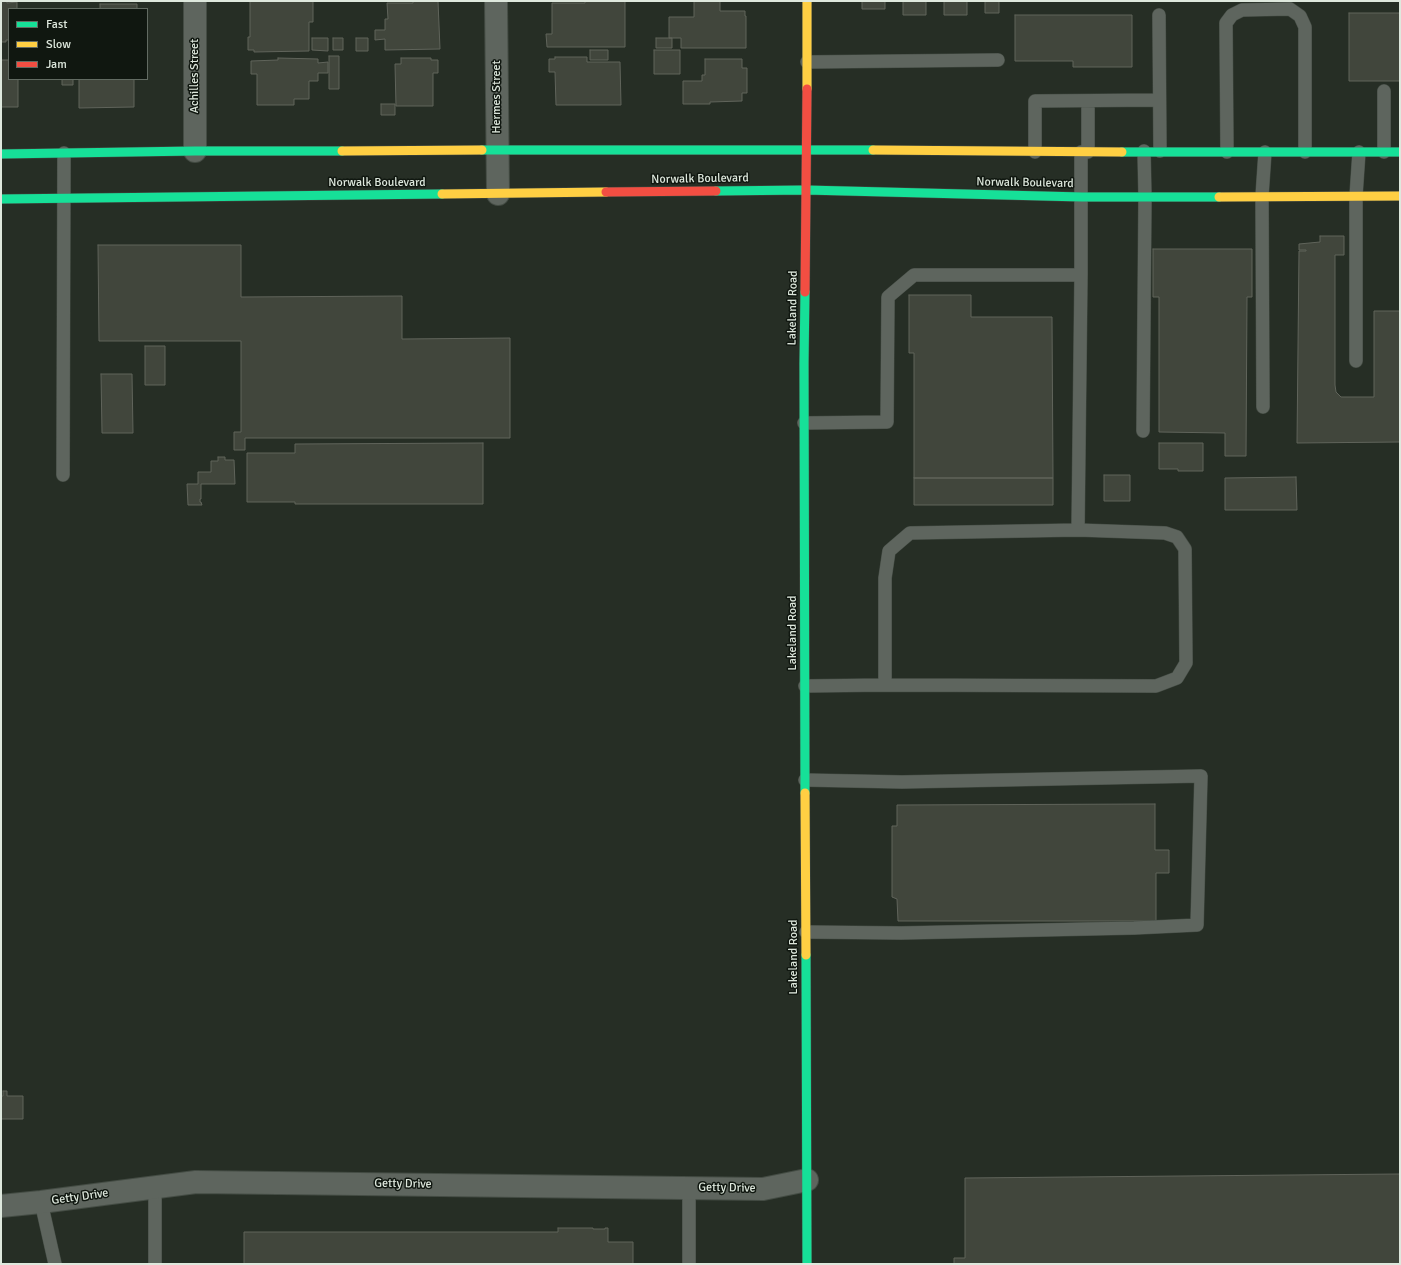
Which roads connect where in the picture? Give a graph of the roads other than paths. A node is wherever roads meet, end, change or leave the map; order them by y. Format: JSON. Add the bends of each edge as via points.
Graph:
{"nodes":[{"id":1,"x":195,"y":1,"type":"edge"},
{"id":2,"x":496,"y":1,"type":"edge"},
{"id":3,"x":807,"y":1,"type":"edge"},
{"id":4,"x":1160,"y":15,"type":"dead end"},
{"id":5,"x":998,"y":60,"type":"dead end"},
{"id":6,"x":807,"y":62,"type":"junction"},
{"id":7,"x":1384,"y":92,"type":"dead end"},
{"id":8,"x":1160,"y":100,"type":"junction"},
{"id":9,"x":1088,"y":101,"type":"junction"},
{"id":10,"x":807,"y":149,"type":"junction"},
{"id":11,"x":196,"y":151,"type":"junction"},
{"id":12,"x":497,"y":151,"type":"junction"},
{"id":13,"x":1144,"y":151,"type":"junction"},
{"id":14,"x":1160,"y":151,"type":"junction"},
{"id":15,"x":1035,"y":152,"type":"junction"},
{"id":16,"x":1085,"y":152,"type":"junction"},
{"id":17,"x":1227,"y":152,"type":"junction"},
{"id":18,"x":1265,"y":152,"type":"junction"},
{"id":19,"x":1305,"y":152,"type":"junction"},
{"id":20,"x":1359,"y":152,"type":"junction"},
{"id":21,"x":1384,"y":152,"type":"junction"},
{"id":22,"x":1400,"y":152,"type":"edge"},
{"id":23,"x":64,"y":153,"type":"junction"},
{"id":24,"x":1,"y":154,"type":"edge"},
{"id":25,"x":806,"y":190,"type":"junction"},
{"id":26,"x":498,"y":194,"type":"junction"},
{"id":27,"x":1082,"y":196,"type":"junction"},
{"id":28,"x":1145,"y":196,"type":"junction"},
{"id":29,"x":1262,"y":196,"type":"junction"},
{"id":30,"x":1356,"y":196,"type":"junction"},
{"id":31,"x":1400,"y":196,"type":"edge"},
{"id":32,"x":65,"y":198,"type":"junction"},
{"id":33,"x":1,"y":199,"type":"edge"},
{"id":34,"x":1081,"y":274,"type":"junction"},
{"id":35,"x":1356,"y":361,"type":"dead end"},
{"id":36,"x":1263,"y":407,"type":"dead end"},
{"id":37,"x":804,"y":423,"type":"junction"},
{"id":38,"x":1143,"y":431,"type":"dead end"},
{"id":39,"x":63,"y":475,"type":"dead end"},
{"id":40,"x":1078,"y":530,"type":"junction"},
{"id":41,"x":885,"y":685,"type":"junction"},
{"id":42,"x":805,"y":686,"type":"junction"},
{"id":43,"x":805,"y":780,"type":"junction"},
{"id":44,"x":806,"y":932,"type":"junction"},
{"id":45,"x":806,"y":1180,"type":"junction"},
{"id":46,"x":155,"y":1187,"type":"junction"},
{"id":47,"x":689,"y":1188,"type":"junction"},
{"id":48,"x":41,"y":1202,"type":"junction"},
{"id":49,"x":1,"y":1206,"type":"edge"},
{"id":50,"x":55,"y":1264,"type":"edge"},
{"id":51,"x":155,"y":1264,"type":"edge"},
{"id":52,"x":689,"y":1264,"type":"edge"},
{"id":53,"x":807,"y":1264,"type":"edge"}],
"edges":[{"from":1,"to":11,"type":"street","name":"Achilles Street"},
{"from":2,"to":12,"type":"street","name":"Hermes Street"},
{"from":3,"to":6,"type":"main road","name":"Lakeland Road"},
{"from":4,"to":8,"type":"lane"},
{"from":5,"to":6,"type":"lane"},
{"from":6,"to":10,"type":"main road","name":"Lakeland Road"},
{"from":7,"to":21,"type":"lane"},
{"from":8,"to":9,"type":"lane"},
{"from":8,"to":14,"type":"lane"},
{"from":9,"to":15,"type":"lane","via":[[1035,101]]},
{"from":9,"to":16,"type":"lane"},
{"from":10,"to":12,"type":"main road"},
{"from":10,"to":15,"type":"main road"},
{"from":10,"to":25,"type":"main road","name":"Lakeland Road"},
{"from":11,"to":12,"type":"main road"},
{"from":11,"to":23,"type":"main road"},
{"from":12,"to":26,"type":"street","name":"Hermes Street"},
{"from":13,"to":14,"type":"main road"},
{"from":13,"to":16,"type":"main road"},
{"from":13,"to":28,"type":"lane"},
{"from":14,"to":17,"type":"main road"},
{"from":15,"to":16,"type":"main road"},
{"from":16,"to":27,"type":"lane"},
{"from":17,"to":18,"type":"main road"},
{"from":17,"to":19,"type":"lane","via":[[1226,23],[1232,14],[1242,10],[1290,9],[1300,16],[1305,27]]},
{"from":18,"to":19,"type":"main road"},
{"from":18,"to":29,"type":"lane"},
{"from":19,"to":20,"type":"main road"},
{"from":20,"to":21,"type":"main road"},
{"from":20,"to":30,"type":"lane"},
{"from":21,"to":22,"type":"main road"},
{"from":23,"to":24,"type":"main road"},
{"from":23,"to":32,"type":"lane"},
{"from":25,"to":26,"type":"main road","name":"Norwalk Boulevard"},
{"from":25,"to":27,"type":"main road","name":"Norwalk Boulevard"},
{"from":25,"to":37,"type":"main road","name":"Lakeland Road"},
{"from":26,"to":32,"type":"main road","name":"Norwalk Boulevard"},
{"from":27,"to":28,"type":"main road","name":"Norwalk Boulevard"},
{"from":27,"to":34,"type":"lane"},
{"from":28,"to":29,"type":"main road","name":"Norwalk Boulevard"},
{"from":28,"to":38,"type":"lane"},
{"from":29,"to":30,"type":"main road","name":"Norwalk Boulevard"},
{"from":29,"to":36,"type":"lane"},
{"from":30,"to":31,"type":"main road","name":"Norwalk Boulevard"},
{"from":30,"to":35,"type":"lane"},
{"from":32,"to":33,"type":"main road","name":"Norwalk Boulevard"},
{"from":32,"to":39,"type":"lane"},
{"from":34,"to":37,"type":"lane","via":[[914,275],[888,297],[887,422]]},
{"from":34,"to":40,"type":"lane"},
{"from":37,"to":42,"type":"main road","name":"Lakeland Road"},
{"from":40,"to":41,"type":"lane","via":[[910,533],[889,551],[885,578]]},
{"from":40,"to":41,"type":"lane","via":[[1165,533],[1177,537],[1185,549],[1186,664],[1177,678],[1156,686]]},
{"from":41,"to":42,"type":"lane"},
{"from":42,"to":43,"type":"main road","name":"Lakeland Road"},
{"from":43,"to":44,"type":"main road","name":"Lakeland Road"},
{"from":43,"to":44,"type":"lane","via":[[902,782],[1201,776],[1197,924],[1134,928],[900,933]]},
{"from":44,"to":45,"type":"main road","name":"Lakeland Road"},
{"from":45,"to":47,"type":"street","name":"Getty Drive","via":[[763,1189]]},
{"from":45,"to":53,"type":"main road","name":"Lakeland Road"},
{"from":46,"to":47,"type":"street","name":"Getty Drive","via":[[196,1182]]},
{"from":46,"to":48,"type":"street","name":"Getty Drive"},
{"from":46,"to":51,"type":"lane"},
{"from":47,"to":52,"type":"lane"},
{"from":48,"to":49,"type":"street","name":"Getty Drive"},
{"from":48,"to":50,"type":"lane"}]}
